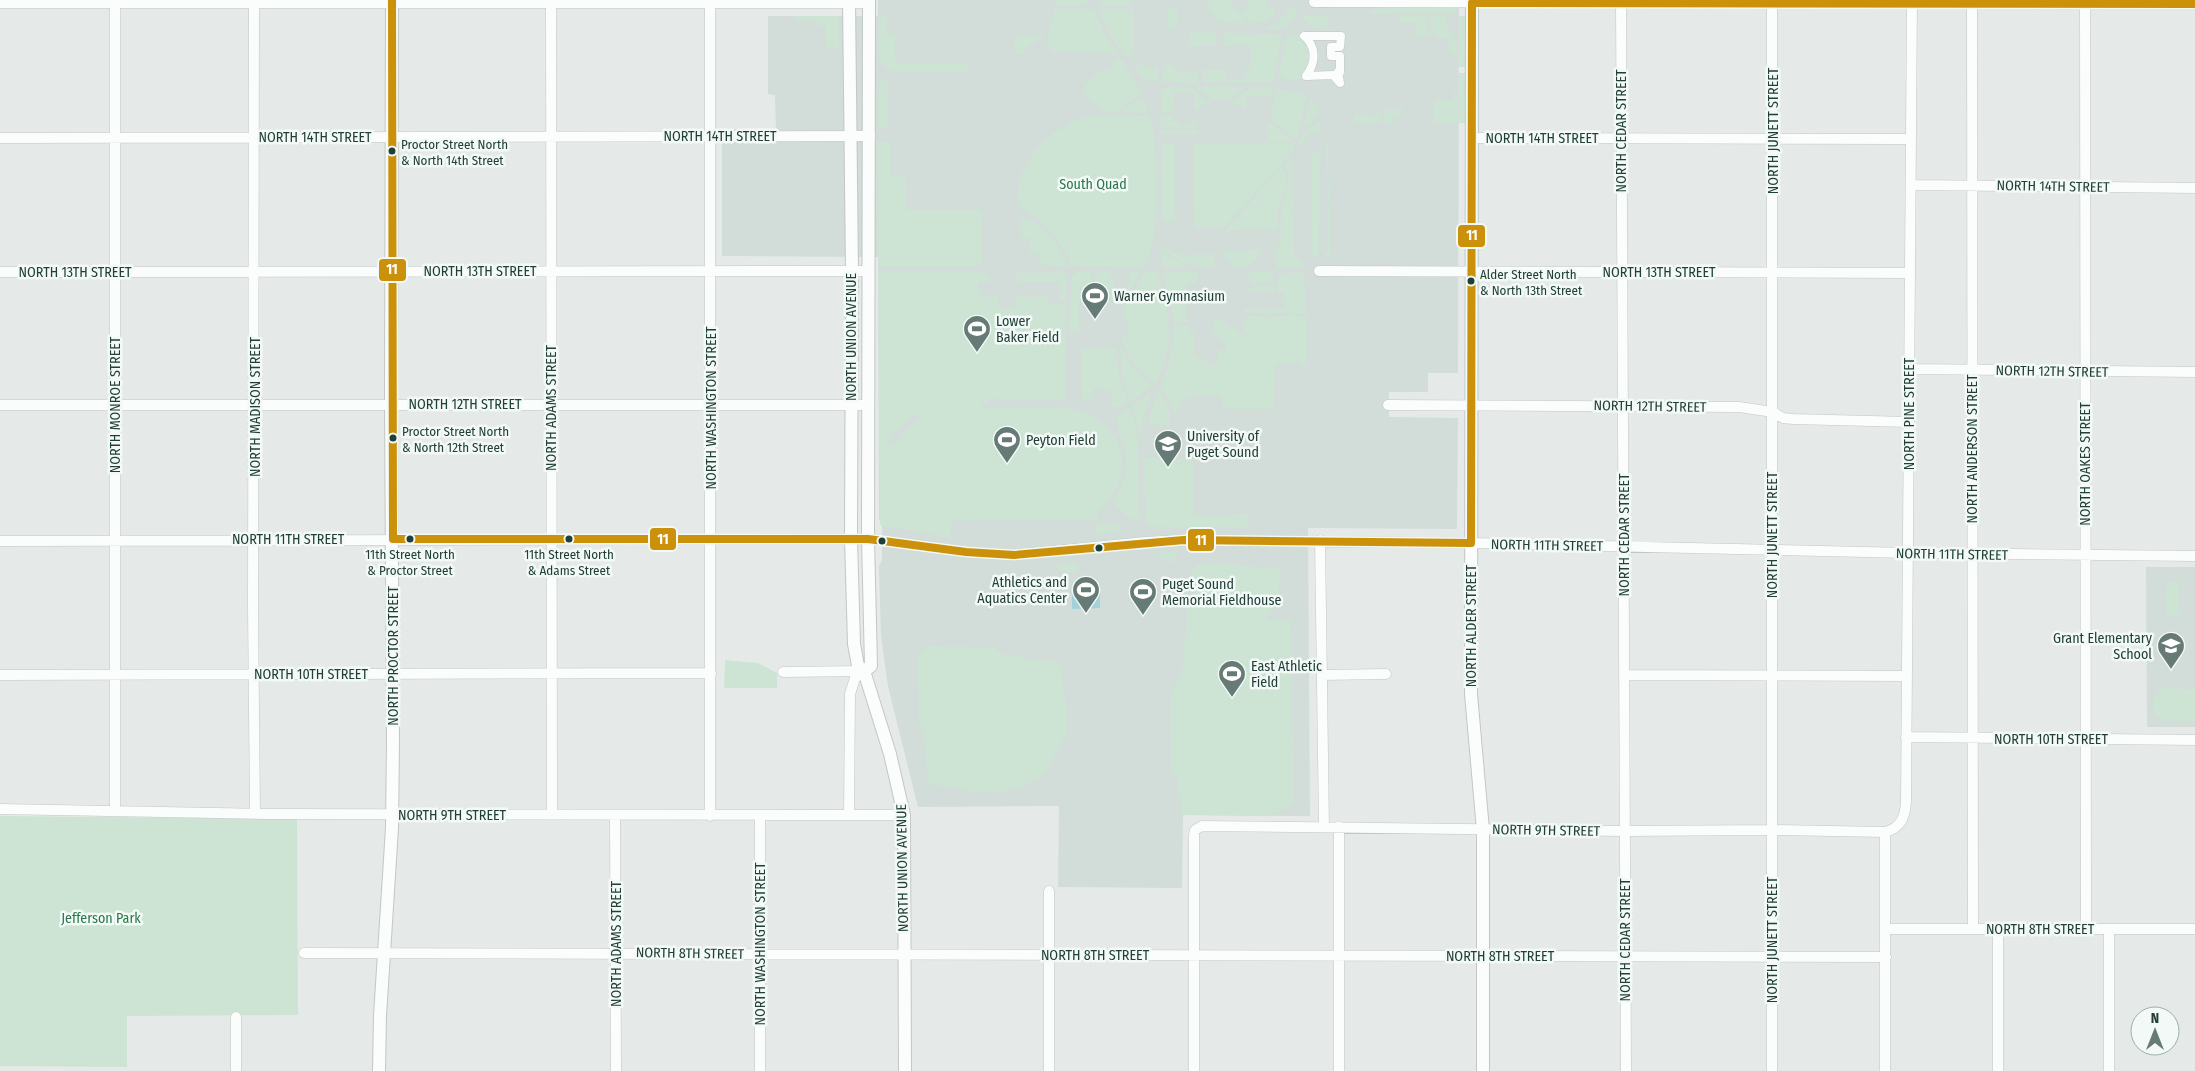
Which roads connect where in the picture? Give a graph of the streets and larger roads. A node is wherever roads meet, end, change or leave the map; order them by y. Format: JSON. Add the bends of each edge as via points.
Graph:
{"nodes":[{"id":1,"x":115,"y":1,"type":"edge"},
{"id":2,"x":254,"y":1,"type":"edge"},
{"id":3,"x":392,"y":1,"type":"edge"},
{"id":4,"x":551,"y":1,"type":"edge"},
{"id":5,"x":710,"y":1,"type":"edge"},
{"id":6,"x":849,"y":1,"type":"edge"},
{"id":7,"x":869,"y":1,"type":"edge"},
{"id":8,"x":1314,"y":2,"type":"dead end"},
{"id":9,"x":1472,"y":2,"type":"edge"},
{"id":10,"x":1621,"y":2,"type":"edge"},
{"id":11,"x":1772,"y":2,"type":"edge"},
{"id":12,"x":1912,"y":2,"type":"edge"},
{"id":13,"x":1972,"y":2,"type":"edge"},
{"id":14,"x":2085,"y":2,"type":"edge"},
{"id":15,"x":0,"y":3,"type":"edge"},
{"id":16,"x":2195,"y":4,"type":"edge"},
{"id":17,"x":1304,"y":36,"type":"joint"},
{"id":18,"x":710,"y":136,"type":"junction"},
{"id":19,"x":850,"y":136,"type":"junction"},
{"id":20,"x":870,"y":136,"type":"junction"},
{"id":21,"x":254,"y":137,"type":"junction"},
{"id":22,"x":392,"y":137,"type":"junction"},
{"id":23,"x":551,"y":137,"type":"junction"},
{"id":24,"x":0,"y":138,"type":"edge"},
{"id":25,"x":115,"y":138,"type":"junction"},
{"id":26,"x":1472,"y":138,"type":"junction"},
{"id":27,"x":1620,"y":138,"type":"junction"},
{"id":28,"x":1773,"y":138,"type":"junction"},
{"id":29,"x":1911,"y":139,"type":"junction"},
{"id":30,"x":1911,"y":185,"type":"junction"},
{"id":31,"x":1972,"y":186,"type":"junction"},
{"id":32,"x":2085,"y":187,"type":"junction"},
{"id":33,"x":2195,"y":188,"type":"edge"},
{"id":34,"x":391,"y":271,"type":"junction"},
{"id":35,"x":551,"y":271,"type":"junction"},
{"id":36,"x":711,"y":271,"type":"junction"},
{"id":37,"x":852,"y":271,"type":"junction"},
{"id":38,"x":869,"y":271,"type":"junction"},
{"id":39,"x":1319,"y":271,"type":"dead end"},
{"id":40,"x":1473,"y":271,"type":"junction"},
{"id":41,"x":0,"y":272,"type":"edge"},
{"id":42,"x":115,"y":272,"type":"junction"},
{"id":43,"x":255,"y":272,"type":"junction"},
{"id":44,"x":1621,"y":272,"type":"junction"},
{"id":45,"x":1773,"y":273,"type":"junction"},
{"id":46,"x":1910,"y":273,"type":"junction"},
{"id":47,"x":1909,"y":369,"type":"junction"},
{"id":48,"x":1972,"y":370,"type":"junction"},
{"id":49,"x":2085,"y":371,"type":"junction"},
{"id":50,"x":2195,"y":372,"type":"edge"},
{"id":51,"x":551,"y":404,"type":"junction"},
{"id":52,"x":711,"y":404,"type":"junction"},
{"id":53,"x":1471,"y":404,"type":"junction"},
{"id":54,"x":0,"y":405,"type":"edge"},
{"id":55,"x":115,"y":405,"type":"junction"},
{"id":56,"x":255,"y":405,"type":"junction"},
{"id":57,"x":391,"y":405,"type":"junction"},
{"id":58,"x":869,"y":405,"type":"junction"},
{"id":59,"x":1388,"y":405,"type":"dead end"},
{"id":60,"x":851,"y":406,"type":"junction"},
{"id":61,"x":1624,"y":406,"type":"junction"},
{"id":62,"x":1772,"y":412,"type":"junction"},
{"id":63,"x":1909,"y":422,"type":"junction"},
{"id":64,"x":711,"y":538,"type":"junction"},
{"id":65,"x":393,"y":539,"type":"junction"},
{"id":66,"x":551,"y":539,"type":"junction"},
{"id":67,"x":850,"y":539,"type":"junction"},
{"id":68,"x":868,"y":539,"type":"junction"},
{"id":69,"x":116,"y":540,"type":"junction"},
{"id":70,"x":255,"y":540,"type":"junction"},
{"id":71,"x":1320,"y":540,"type":"junction"},
{"id":72,"x":0,"y":541,"type":"edge"},
{"id":73,"x":1471,"y":543,"type":"junction"},
{"id":74,"x":1624,"y":547,"type":"junction"},
{"id":75,"x":1772,"y":549,"type":"junction"},
{"id":76,"x":1908,"y":553,"type":"junction"},
{"id":77,"x":1972,"y":554,"type":"junction"},
{"id":78,"x":2085,"y":555,"type":"junction"},
{"id":79,"x":2195,"y":556,"type":"edge"},
{"id":80,"x":864,"y":671,"type":"junction"},
{"id":81,"x":783,"y":672,"type":"dead end"},
{"id":82,"x":711,"y":673,"type":"junction"},
{"id":83,"x":255,"y":674,"type":"junction"},
{"id":84,"x":392,"y":674,"type":"junction"},
{"id":85,"x":552,"y":674,"type":"junction"},
{"id":86,"x":1386,"y":674,"type":"dead end"},
{"id":87,"x":0,"y":675,"type":"edge"},
{"id":88,"x":115,"y":675,"type":"junction"},
{"id":89,"x":1322,"y":675,"type":"junction"},
{"id":90,"x":1625,"y":675,"type":"junction"},
{"id":91,"x":1772,"y":676,"type":"junction"},
{"id":92,"x":1907,"y":676,"type":"junction"},
{"id":93,"x":1906,"y":737,"type":"junction"},
{"id":94,"x":1972,"y":738,"type":"junction"},
{"id":95,"x":2085,"y":739,"type":"junction"},
{"id":96,"x":2195,"y":740,"type":"edge"},
{"id":97,"x":0,"y":809,"type":"edge"},
{"id":98,"x":115,"y":810,"type":"junction"},
{"id":99,"x":255,"y":813,"type":"junction"},
{"id":100,"x":392,"y":814,"type":"junction"},
{"id":101,"x":552,"y":815,"type":"junction"},
{"id":102,"x":849,"y":815,"type":"junction"},
{"id":103,"x":904,"y":815,"type":"junction"},
{"id":104,"x":615,"y":816,"type":"junction"},
{"id":105,"x":710,"y":816,"type":"junction"},
{"id":106,"x":760,"y":816,"type":"junction"},
{"id":107,"x":1897,"y":826,"type":"joint"},
{"id":108,"x":1324,"y":827,"type":"junction"},
{"id":109,"x":1339,"y":827,"type":"junction"},
{"id":110,"x":1483,"y":830,"type":"junction"},
{"id":111,"x":1772,"y":830,"type":"junction"},
{"id":112,"x":1625,"y":831,"type":"junction"},
{"id":113,"x":1885,"y":832,"type":"junction"},
{"id":114,"x":1049,"y":891,"type":"dead end"},
{"id":115,"x":1886,"y":929,"type":"junction"},
{"id":116,"x":1973,"y":929,"type":"junction"},
{"id":117,"x":1998,"y":929,"type":"junction"},
{"id":118,"x":2086,"y":929,"type":"junction"},
{"id":119,"x":2109,"y":929,"type":"junction"},
{"id":120,"x":2195,"y":929,"type":"edge"},
{"id":121,"x":616,"y":952,"type":"junction"},
{"id":122,"x":304,"y":953,"type":"dead end"},
{"id":123,"x":384,"y":953,"type":"junction"},
{"id":124,"x":760,"y":954,"type":"junction"},
{"id":125,"x":903,"y":954,"type":"junction"},
{"id":126,"x":1049,"y":956,"type":"junction"},
{"id":127,"x":1194,"y":956,"type":"junction"},
{"id":128,"x":1339,"y":956,"type":"junction"},
{"id":129,"x":1483,"y":956,"type":"junction"},
{"id":130,"x":1626,"y":956,"type":"junction"},
{"id":131,"x":1772,"y":957,"type":"junction"},
{"id":132,"x":1886,"y":957,"type":"junction"},
{"id":133,"x":236,"y":1017,"type":"dead end"},
{"id":134,"x":236,"y":1071,"type":"edge"},
{"id":135,"x":379,"y":1071,"type":"edge"},
{"id":136,"x":616,"y":1071,"type":"edge"},
{"id":137,"x":760,"y":1071,"type":"edge"},
{"id":138,"x":905,"y":1071,"type":"edge"},
{"id":139,"x":1049,"y":1071,"type":"edge"},
{"id":140,"x":1194,"y":1071,"type":"edge"},
{"id":141,"x":1339,"y":1071,"type":"edge"},
{"id":142,"x":1483,"y":1071,"type":"edge"},
{"id":143,"x":1626,"y":1071,"type":"edge"},
{"id":144,"x":1772,"y":1071,"type":"edge"},
{"id":145,"x":1885,"y":1071,"type":"edge"},
{"id":146,"x":1998,"y":1071,"type":"edge"},
{"id":147,"x":2109,"y":1071,"type":"edge"}],
"edges":[{"from":1,"to":2,"type":"street"},
{"from":1,"to":15,"type":"street"},
{"from":1,"to":25,"type":"street","name":"NORTH MONROE STREET"},
{"from":2,"to":3,"type":"street"},
{"from":2,"to":21,"type":"street","name":"NORTH MADISON STREET"},
{"from":3,"to":4,"type":"street"},
{"from":3,"to":22,"type":"street","name":"NORTH PROCTOR STREET"},
{"from":4,"to":5,"type":"street"},
{"from":4,"to":23,"type":"street","name":"NORTH ADAMS STREET"},
{"from":5,"to":6,"type":"street"},
{"from":5,"to":18,"type":"street","name":"NORTH WASHINGTON STREET"},
{"from":6,"to":7,"type":"street"},
{"from":6,"to":19,"type":"street","name":"NORTH UNION AVENUE"},
{"from":7,"to":20,"type":"street","name":"NORTH UNION AVENUE"},
{"from":8,"to":9,"type":"street"},
{"from":9,"to":10,"type":"street"},
{"from":9,"to":26,"type":"street","name":"NORTH ALDER STREET"},
{"from":10,"to":11,"type":"street"},
{"from":10,"to":27,"type":"street","name":"NORTH CEDAR STREET"},
{"from":11,"to":12,"type":"street"},
{"from":11,"to":28,"type":"street","name":"NORTH JUNETT STREET"},
{"from":12,"to":13,"type":"street"},
{"from":12,"to":29,"type":"street","name":"NORTH PINE STREET"},
{"from":13,"to":14,"type":"street"},
{"from":13,"to":31,"type":"street","name":"NORTH ANDERSON STREET"},
{"from":14,"to":16,"type":"street"},
{"from":14,"to":32,"type":"street","name":"NORTH OAKES STREET"},
{"from":17,"to":17,"type":"street","via":[[1314,55],[1313,65],[1306,76],[1333,76],[1340,83],[1340,56],[1331,56],[1331,48],[1340,48],[1341,36]]},
{"from":18,"to":19,"type":"street","name":"NORTH 14TH STREET"},
{"from":18,"to":23,"type":"street","name":"NORTH 14TH STREET"},
{"from":18,"to":36,"type":"street","name":"NORTH WASHINGTON STREET"},
{"from":19,"to":20,"type":"street","name":"NORTH 14TH STREET"},
{"from":19,"to":37,"type":"street","name":"NORTH UNION AVENUE"},
{"from":20,"to":38,"type":"street","name":"NORTH UNION AVENUE"},
{"from":21,"to":22,"type":"street","name":"NORTH 14TH STREET"},
{"from":21,"to":25,"type":"street","name":"NORTH 14TH STREET"},
{"from":21,"to":43,"type":"street","name":"NORTH MADISON STREET"},
{"from":22,"to":23,"type":"street","name":"NORTH 14TH STREET"},
{"from":22,"to":34,"type":"street","name":"NORTH PROCTOR STREET"},
{"from":23,"to":35,"type":"street","name":"NORTH ADAMS STREET"},
{"from":24,"to":25,"type":"street","name":"NORTH 14TH STREET"},
{"from":25,"to":42,"type":"street","name":"NORTH MONROE STREET"},
{"from":26,"to":27,"type":"street","name":"NORTH 14TH STREET"},
{"from":26,"to":40,"type":"street","name":"NORTH ALDER STREET"},
{"from":27,"to":28,"type":"street","name":"NORTH 14TH STREET"},
{"from":27,"to":44,"type":"street","name":"NORTH CEDAR STREET"},
{"from":28,"to":29,"type":"street","name":"NORTH 14TH STREET"},
{"from":28,"to":45,"type":"street","name":"NORTH JUNETT STREET"},
{"from":29,"to":30,"type":"street","name":"NORTH PINE STREET"},
{"from":30,"to":31,"type":"street","name":"NORTH 14TH STREET"},
{"from":30,"to":46,"type":"street","name":"NORTH PINE STREET"},
{"from":31,"to":32,"type":"street","name":"NORTH 14TH STREET"},
{"from":31,"to":48,"type":"street","name":"NORTH ANDERSON STREET"},
{"from":32,"to":33,"type":"street","name":"NORTH 14TH STREET"},
{"from":32,"to":49,"type":"street","name":"NORTH OAKES STREET"},
{"from":34,"to":35,"type":"street","name":"NORTH 13TH STREET"},
{"from":34,"to":43,"type":"street","name":"NORTH 13TH STREET"},
{"from":34,"to":57,"type":"street","name":"NORTH PROCTOR STREET"},
{"from":35,"to":36,"type":"street","name":"NORTH 13TH STREET"},
{"from":35,"to":51,"type":"street","name":"NORTH ADAMS STREET"},
{"from":36,"to":37,"type":"street","name":"NORTH 13TH STREET"},
{"from":36,"to":52,"type":"street","name":"NORTH WASHINGTON STREET"},
{"from":37,"to":38,"type":"street","name":"NORTH 13TH STREET"},
{"from":37,"to":60,"type":"street","name":"NORTH UNION AVENUE"},
{"from":38,"to":58,"type":"street","name":"NORTH UNION AVENUE"},
{"from":39,"to":40,"type":"street","name":"NORTH 13TH STREET"},
{"from":40,"to":44,"type":"street","name":"NORTH 13TH STREET"},
{"from":40,"to":53,"type":"street","name":"NORTH ALDER STREET"},
{"from":41,"to":42,"type":"street","name":"NORTH 13TH STREET"},
{"from":42,"to":43,"type":"street","name":"NORTH 13TH STREET"},
{"from":42,"to":55,"type":"street","name":"NORTH MONROE STREET"},
{"from":43,"to":56,"type":"street","name":"NORTH MADISON STREET"},
{"from":44,"to":45,"type":"street","name":"NORTH 13TH STREET"},
{"from":44,"to":61,"type":"street","name":"NORTH CEDAR STREET"},
{"from":45,"to":46,"type":"street","name":"NORTH 13TH STREET"},
{"from":45,"to":62,"type":"street","name":"NORTH JUNETT STREET"},
{"from":46,"to":47,"type":"street","name":"NORTH PINE STREET"},
{"from":47,"to":48,"type":"street","name":"NORTH 12TH STREET"},
{"from":47,"to":63,"type":"street","name":"NORTH PINE STREET"},
{"from":48,"to":49,"type":"street","name":"NORTH 12TH STREET"},
{"from":48,"to":77,"type":"street","name":"NORTH ANDERSON STREET"},
{"from":49,"to":50,"type":"street","name":"NORTH 12TH STREET"},
{"from":49,"to":78,"type":"street","name":"NORTH OAKES STREET"},
{"from":51,"to":52,"type":"street","name":"NORTH 12TH STREET"},
{"from":51,"to":57,"type":"street","name":"NORTH 12TH STREET"},
{"from":51,"to":66,"type":"street","name":"NORTH ADAMS STREET"},
{"from":52,"to":60,"type":"street","name":"NORTH 12TH STREET"},
{"from":52,"to":64,"type":"street","name":"NORTH WASHINGTON STREET"},
{"from":53,"to":59,"type":"street","name":"NORTH 12TH STREET"},
{"from":53,"to":61,"type":"street","name":"NORTH 12TH STREET"},
{"from":53,"to":73,"type":"street","name":"NORTH ALDER STREET"},
{"from":54,"to":55,"type":"street","name":"NORTH 12TH STREET"},
{"from":55,"to":56,"type":"street","name":"NORTH 12TH STREET"},
{"from":55,"to":69,"type":"street","name":"NORTH MONROE STREET"},
{"from":56,"to":57,"type":"street","name":"NORTH 12TH STREET"},
{"from":56,"to":70,"type":"street","name":"NORTH MADISON STREET"},
{"from":57,"to":65,"type":"street","name":"NORTH PROCTOR STREET"},
{"from":58,"to":60,"type":"street","name":"NORTH 12TH STREET"},
{"from":58,"to":68,"type":"street","name":"NORTH UNION AVENUE"},
{"from":60,"to":67,"type":"street","name":"NORTH UNION AVENUE"},
{"from":61,"to":62,"type":"street","name":"NORTH 12TH STREET","via":[[1740,407]]},
{"from":61,"to":74,"type":"street","name":"NORTH CEDAR STREET"},
{"from":62,"to":63,"type":"street","name":"NORTH 12TH STREET","via":[[1793,419]]},
{"from":62,"to":75,"type":"street","name":"NORTH JUNETT STREET"},
{"from":63,"to":76,"type":"street","name":"NORTH PINE STREET"},
{"from":64,"to":66,"type":"street","name":"NORTH 11TH STREET"},
{"from":64,"to":67,"type":"street","name":"NORTH 11TH STREET"},
{"from":64,"to":82,"type":"street","name":"NORTH WASHINGTON STREET"},
{"from":65,"to":66,"type":"street","name":"NORTH 11TH STREET"},
{"from":65,"to":70,"type":"street","name":"NORTH 11TH STREET"},
{"from":65,"to":84,"type":"street","name":"NORTH PROCTOR STREET"},
{"from":66,"to":85,"type":"street","name":"NORTH ADAMS STREET"},
{"from":67,"to":68,"type":"street","name":"NORTH 11TH STREET"},
{"from":67,"to":80,"type":"street","name":"NORTH UNION AVENUE","via":[[854,644],[858,666]]},
{"from":68,"to":71,"type":"street","name":"NORTH 11TH STREET","via":[[1014,555],[1184,540]]},
{"from":68,"to":80,"type":"street","name":"NORTH UNION AVENUE","via":[[870,666]]},
{"from":69,"to":70,"type":"street","name":"NORTH 11TH STREET"},
{"from":69,"to":72,"type":"street","name":"NORTH 11TH STREET"},
{"from":69,"to":88,"type":"street","name":"NORTH MONROE STREET"},
{"from":70,"to":83,"type":"street","name":"NORTH MADISON STREET"},
{"from":71,"to":73,"type":"street","name":"NORTH 11TH STREET"},
{"from":71,"to":89,"type":"street"},
{"from":73,"to":74,"type":"street","name":"NORTH 11TH STREET"},
{"from":73,"to":110,"type":"street","name":"NORTH ALDER STREET","via":[[1472,713]]},
{"from":74,"to":75,"type":"street","name":"NORTH 11TH STREET"},
{"from":74,"to":90,"type":"street","name":"NORTH CEDAR STREET"},
{"from":75,"to":76,"type":"street","name":"NORTH 11TH STREET"},
{"from":75,"to":91,"type":"street","name":"NORTH JUNETT STREET"},
{"from":76,"to":77,"type":"street","name":"NORTH 11TH STREET"},
{"from":76,"to":92,"type":"street","name":"NORTH PINE STREET"},
{"from":77,"to":78,"type":"street","name":"NORTH 11TH STREET"},
{"from":77,"to":94,"type":"street","name":"NORTH ANDERSON STREET"},
{"from":78,"to":79,"type":"street","name":"NORTH 11TH STREET"},
{"from":78,"to":95,"type":"street","name":"NORTH OAKES STREET"},
{"from":80,"to":81,"type":"street"},
{"from":80,"to":102,"type":"street","name":"NORTH UNION AVENUE","via":[[855,678],[850,694]]},
{"from":80,"to":103,"type":"street","name":"NORTH UNION AVENUE","via":[[890,754]]},
{"from":82,"to":85,"type":"street","name":"NORTH 10TH STREET"},
{"from":82,"to":105,"type":"street","name":"NORTH WASHINGTON STREET"},
{"from":83,"to":84,"type":"street","name":"NORTH 10TH STREET"},
{"from":83,"to":88,"type":"street","name":"NORTH 10TH STREET"},
{"from":83,"to":99,"type":"street","name":"NORTH MADISON STREET"},
{"from":84,"to":85,"type":"street","name":"NORTH 10TH STREET"},
{"from":84,"to":100,"type":"street","name":"NORTH PROCTOR STREET"},
{"from":85,"to":101,"type":"street","name":"NORTH ADAMS STREET"},
{"from":86,"to":89,"type":"street"},
{"from":87,"to":88,"type":"street","name":"NORTH 10TH STREET"},
{"from":88,"to":98,"type":"street","name":"NORTH MONROE STREET"},
{"from":89,"to":108,"type":"street"},
{"from":90,"to":91,"type":"street"},
{"from":90,"to":112,"type":"street","name":"NORTH CEDAR STREET"},
{"from":91,"to":92,"type":"street"},
{"from":91,"to":111,"type":"street","name":"NORTH JUNETT STREET"},
{"from":92,"to":93,"type":"street","name":"NORTH PINE STREET"},
{"from":93,"to":94,"type":"street","name":"NORTH 10TH STREET"},
{"from":93,"to":107,"type":"street","name":"NORTH PINE STREET","via":[[1906,809]]},
{"from":94,"to":95,"type":"street","name":"NORTH 10TH STREET"},
{"from":94,"to":116,"type":"street","name":"NORTH ANDERSON STREET"},
{"from":95,"to":96,"type":"street","name":"NORTH 10TH STREET"},
{"from":95,"to":118,"type":"street","name":"NORTH OAKES STREET"},
{"from":97,"to":98,"type":"street","name":"NORTH 9TH STREET"},
{"from":98,"to":99,"type":"street","name":"NORTH 9TH STREET"},
{"from":99,"to":100,"type":"street","name":"NORTH 9TH STREET"},
{"from":100,"to":101,"type":"street","name":"NORTH 9TH STREET"},
{"from":100,"to":123,"type":"street","name":"NORTH PROCTOR STREET"},
{"from":101,"to":104,"type":"street","name":"NORTH 9TH STREET"},
{"from":102,"to":103,"type":"street","name":"NORTH 9TH STREET"},
{"from":102,"to":106,"type":"street","name":"NORTH 9TH STREET"},
{"from":103,"to":125,"type":"street","name":"NORTH UNION AVENUE"},
{"from":104,"to":105,"type":"street","name":"NORTH 9TH STREET"},
{"from":104,"to":121,"type":"street","name":"NORTH ADAMS STREET"},
{"from":105,"to":106,"type":"street","name":"NORTH 9TH STREET"},
{"from":106,"to":124,"type":"street","name":"NORTH WASHINGTON STREET"},
{"from":107,"to":113,"type":"street","name":"NORTH 9TH STREET"},
{"from":108,"to":109,"type":"street","name":"NORTH 9TH STREET"},
{"from":108,"to":127,"type":"street","name":"NORTH 9TH STREET","via":[[1205,825],[1195,830]]},
{"from":109,"to":110,"type":"street","name":"NORTH 9TH STREET"},
{"from":109,"to":128,"type":"street"},
{"from":110,"to":112,"type":"street","name":"NORTH 9TH STREET"},
{"from":110,"to":129,"type":"street","name":"NORTH ALDER STREET"},
{"from":111,"to":112,"type":"street","name":"NORTH 9TH STREET"},
{"from":111,"to":113,"type":"street","name":"NORTH 9TH STREET"},
{"from":111,"to":131,"type":"street","name":"NORTH JUNETT STREET"},
{"from":112,"to":130,"type":"street","name":"NORTH CEDAR STREET"},
{"from":113,"to":115,"type":"street"},
{"from":114,"to":126,"type":"street"},
{"from":115,"to":116,"type":"street","name":"NORTH 8TH STREET"},
{"from":115,"to":132,"type":"street"},
{"from":116,"to":117,"type":"street","name":"NORTH 8TH STREET"},
{"from":117,"to":118,"type":"street","name":"NORTH 8TH STREET"},
{"from":117,"to":146,"type":"street"},
{"from":118,"to":119,"type":"street","name":"NORTH 8TH STREET"},
{"from":119,"to":120,"type":"street","name":"NORTH 8TH STREET"},
{"from":119,"to":147,"type":"street"},
{"from":121,"to":123,"type":"street","name":"NORTH 8TH STREET"},
{"from":121,"to":124,"type":"street","name":"NORTH 8TH STREET"},
{"from":121,"to":136,"type":"street","name":"NORTH ADAMS STREET"},
{"from":122,"to":123,"type":"street","name":"NORTH 8TH STREET"},
{"from":123,"to":135,"type":"street","name":"NORTH PROCTOR STREET"},
{"from":124,"to":125,"type":"street","name":"NORTH 8TH STREET"},
{"from":124,"to":137,"type":"street","name":"NORTH WASHINGTON STREET"},
{"from":125,"to":126,"type":"street","name":"NORTH 8TH STREET"},
{"from":125,"to":138,"type":"street","name":"NORTH UNION AVENUE"},
{"from":126,"to":127,"type":"street","name":"NORTH 8TH STREET"},
{"from":126,"to":139,"type":"street"},
{"from":127,"to":128,"type":"street","name":"NORTH 8TH STREET"},
{"from":127,"to":140,"type":"street"},
{"from":128,"to":129,"type":"street","name":"NORTH 8TH STREET"},
{"from":128,"to":141,"type":"street"},
{"from":129,"to":130,"type":"street","name":"NORTH 8TH STREET"},
{"from":129,"to":142,"type":"street","name":"NORTH ALDER STREET"},
{"from":130,"to":131,"type":"street","name":"NORTH 8TH STREET"},
{"from":130,"to":143,"type":"street","name":"NORTH CEDAR STREET"},
{"from":131,"to":132,"type":"street","name":"NORTH 8TH STREET"},
{"from":131,"to":144,"type":"street","name":"NORTH JUNETT STREET"},
{"from":132,"to":145,"type":"street"},
{"from":133,"to":134,"type":"street"}]}
